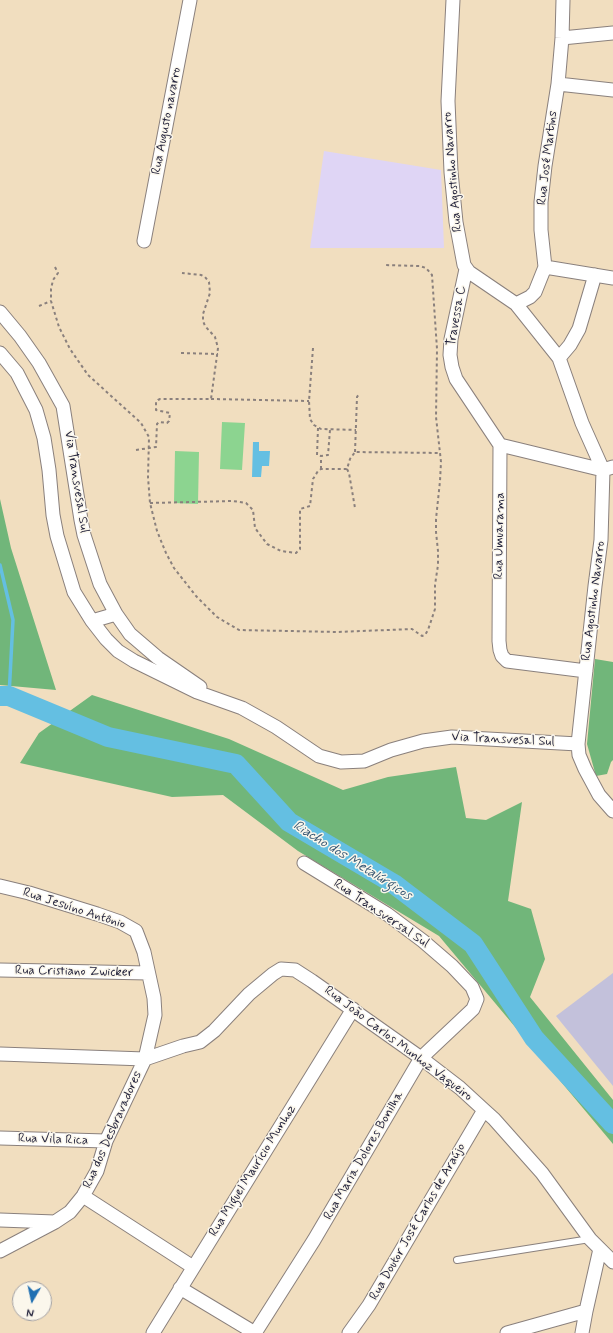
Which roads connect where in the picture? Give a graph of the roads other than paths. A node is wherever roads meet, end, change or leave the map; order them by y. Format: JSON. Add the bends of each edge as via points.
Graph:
{"nodes":[{"id":1,"x":190,"y":0,"type":"edge"},
{"id":2,"x":453,"y":0,"type":"edge"},
{"id":3,"x":563,"y":0,"type":"edge"},
{"id":4,"x":613,"y":33,"type":"edge"},
{"id":5,"x":562,"y":38,"type":"junction"},
{"id":6,"x":558,"y":84,"type":"junction"},
{"id":7,"x":613,"y":90,"type":"edge"},
{"id":8,"x":144,"y":241,"type":"dead end"},
{"id":9,"x":545,"y":267,"type":"junction"},
{"id":10,"x":466,"y":269,"type":"junction"},
{"id":11,"x":595,"y":275,"type":"junction"},
{"id":12,"x":613,"y":278,"type":"edge"},
{"id":13,"x":516,"y":304,"type":"junction"},
{"id":14,"x":0,"y":312,"type":"edge"},
{"id":15,"x":0,"y":353,"type":"edge"},
{"id":16,"x":559,"y":358,"type":"junction"},
{"id":17,"x":500,"y":445,"type":"junction"},
{"id":18,"x":608,"y":468,"type":"edge"},
{"id":19,"x":116,"y":614,"type":"junction"},
{"id":20,"x":92,"y":621,"type":"junction"},
{"id":21,"x":586,"y":670,"type":"junction"},
{"id":22,"x":208,"y":696,"type":"junction"},
{"id":23,"x":578,"y":744,"type":"junction"},
{"id":24,"x":613,"y":811,"type":"edge"},
{"id":25,"x":304,"y":863,"type":"dead end"},
{"id":26,"x":0,"y":886,"type":"edge"},
{"id":27,"x":0,"y":970,"type":"edge"},
{"id":28,"x":148,"y":973,"type":"junction"},
{"id":29,"x":472,"y":987,"type":"joint"},
{"id":30,"x":353,"y":1009,"type":"junction"},
{"id":31,"x":0,"y":1054,"type":"edge"},
{"id":32,"x":421,"y":1058,"type":"junction"},
{"id":33,"x":144,"y":1059,"type":"junction"},
{"id":34,"x":484,"y":1110,"type":"junction"},
{"id":35,"x":0,"y":1138,"type":"edge"},
{"id":36,"x":106,"y":1141,"type":"junction"},
{"id":37,"x":83,"y":1196,"type":"junction"},
{"id":38,"x":0,"y":1220,"type":"edge"},
{"id":39,"x":55,"y":1222,"type":"junction"},
{"id":40,"x":590,"y":1239,"type":"junction"},
{"id":41,"x":600,"y":1249,"type":"junction"},
{"id":42,"x":0,"y":1251,"type":"edge"},
{"id":43,"x":457,"y":1260,"type":"dead end"},
{"id":44,"x":613,"y":1262,"type":"edge"},
{"id":45,"x":193,"y":1267,"type":"junction"},
{"id":46,"x":180,"y":1288,"type":"junction"},
{"id":47,"x":586,"y":1311,"type":"junction"},
{"id":48,"x":153,"y":1333,"type":"edge"},
{"id":49,"x":255,"y":1333,"type":"edge"},
{"id":50,"x":349,"y":1333,"type":"edge"},
{"id":51,"x":507,"y":1333,"type":"edge"},
{"id":52,"x":582,"y":1333,"type":"edge"}],
"edges":[{"from":1,"to":8,"type":"street","name":"Rua Augusto navarro"},
{"from":2,"to":10,"type":"street","name":"Rua Agostinho Navarro","via":[[448,101],[450,164],[456,222]]},
{"from":3,"to":5,"type":"street","name":"Rua José Martins"},
{"from":4,"to":5,"type":"street"},
{"from":5,"to":6,"type":"street","name":"Rua José Martins"},
{"from":6,"to":7,"type":"street"},
{"from":6,"to":9,"type":"street","name":"Rua José Martins","via":[[541,202]]},
{"from":9,"to":11,"type":"street"},
{"from":9,"to":13,"type":"street","name":"Rua José Martins","via":[[535,292]]},
{"from":10,"to":13,"type":"street","name":"Rua Agostinho Navarro"},
{"from":10,"to":17,"type":"street","name":"Travessa C","via":[[451,338],[452,367],[456,379]]},
{"from":11,"to":12,"type":"street"},
{"from":11,"to":16,"type":"street","via":[[578,329],[570,345]]},
{"from":13,"to":16,"type":"street","name":"Rua Agostinho Navarro"},
{"from":14,"to":19,"type":"street","name":"Via Transvesal Sul","via":[[39,363],[63,406],[84,535],[100,584]]},
{"from":15,"to":20,"type":"street","name":"Via Transvesal Sul","via":[[17,373],[36,410],[44,438],[57,536],[74,592]]},
{"from":16,"to":18,"type":"street","name":"Rua Agostinho Navarro","via":[[582,423]]},
{"from":17,"to":18,"type":"street"},
{"from":17,"to":21,"type":"street","name":"Rua Umuarama","via":[[498,641],[502,656],[507,661]]},
{"from":18,"to":21,"type":"street","name":"Rua Agostinho Navarro"},
{"from":19,"to":20,"type":"street"},
{"from":19,"to":22,"type":"street","name":"Via Transvesal Sul","via":[[130,634]]},
{"from":20,"to":22,"type":"street","name":"Via Transvesal Sul","via":[[118,651]]},
{"from":21,"to":23,"type":"street","name":"Rua Agostinho Navarro"},
{"from":22,"to":23,"type":"street","name":"Via Transvesal Sul","via":[[242,708],[319,756],[341,762],[364,761],[391,750],[452,737]]},
{"from":23,"to":24,"type":"street","name":"Rua Agostinho Navarro","via":[[579,755],[588,776],[599,795]]},
{"from":25,"to":29,"type":"street","name":"Rua Transversal Sul","via":[[386,914],[423,941]]},
{"from":26,"to":28,"type":"street","name":"Rua Jesuíno Antônio","via":[[126,925],[136,931]]},
{"from":27,"to":28,"type":"street","name":"Rua Cristiano Zwicker"},
{"from":28,"to":33,"type":"street","name":"Rua Jesuíno Antônio","via":[[155,1015]]},
{"from":29,"to":32,"type":"street","name":"Rua Maria Dolores Bonilha","via":[[476,999],[473,1009]]},
{"from":30,"to":32,"type":"street","name":"Rua João Carlos Munhoz Vaqueiro"},
{"from":30,"to":33,"type":"street","name":"Rua João Carlos Munhoz Vaqueiro","via":[[295,970],[281,969],[249,994],[200,1042]]},
{"from":30,"to":45,"type":"street","name":"Rua Miguel Maurício Munhoz"},
{"from":31,"to":33,"type":"street"},
{"from":32,"to":34,"type":"street","name":"Rua João Carlos Munhoz Vaqueiro"},
{"from":32,"to":49,"type":"street","name":"Rua Maria Dolores Bonilha","via":[[314,1240]]},
{"from":33,"to":36,"type":"street","name":"Rua dos Desbravadores"},
{"from":34,"to":40,"type":"street","name":"Rua João Carlos Munhoz Vaqueiro","via":[[542,1173]]},
{"from":34,"to":50,"type":"street","name":"Rua Doutor José Carlos de Araújo","via":[[369,1305]]},
{"from":35,"to":36,"type":"street","name":"Rua Vila Rica"},
{"from":36,"to":37,"type":"street","name":"Rua dos Desbravadores","via":[[97,1171]]},
{"from":37,"to":39,"type":"street","name":"Rua dos Desbravadores","via":[[70,1212]]},
{"from":37,"to":45,"type":"street"},
{"from":38,"to":39,"type":"street"},
{"from":39,"to":42,"type":"street","name":"Rua dos Desbravadores"},
{"from":40,"to":41,"type":"street","name":"Rua João Carlos Munhoz Vaqueiro"},
{"from":40,"to":43,"type":"lane"},
{"from":41,"to":44,"type":"street","name":"Rua João Carlos Munhoz Vaqueiro"},
{"from":41,"to":47,"type":"street"},
{"from":45,"to":46,"type":"street","name":"Rua Miguel Maurício Munhoz"},
{"from":46,"to":48,"type":"street","name":"Rua Miguel Maurício Munhoz"},
{"from":46,"to":49,"type":"street"},
{"from":47,"to":51,"type":"street"},
{"from":47,"to":52,"type":"street"}]}
